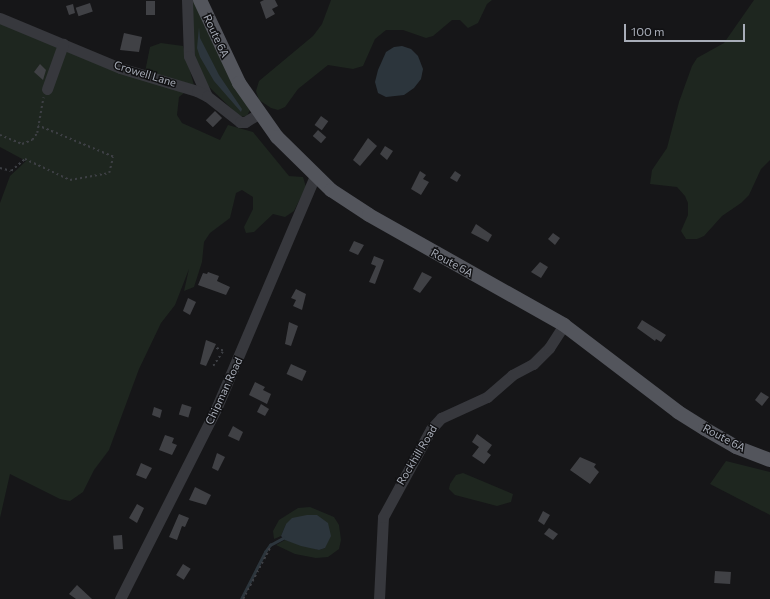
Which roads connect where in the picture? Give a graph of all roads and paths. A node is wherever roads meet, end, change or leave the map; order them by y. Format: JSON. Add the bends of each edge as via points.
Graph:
{"nodes":[{"id":1,"x":188,"y":0,"type":"edge"},
{"id":2,"x":200,"y":0,"type":"edge"},
{"id":3,"x":0,"y":18,"type":"edge"},
{"id":4,"x":63,"y":44,"type":"junction"},
{"id":5,"x":47,"y":89,"type":"joint"},
{"id":6,"x":207,"y":96,"type":"junction"},
{"id":7,"x":260,"y":113,"type":"junction"},
{"id":8,"x":38,"y":126,"type":"junction"},
{"id":9,"x":0,"y":135,"type":"edge"},
{"id":10,"x":0,"y":168,"type":"edge"},
{"id":11,"x":315,"y":176,"type":"junction"},
{"id":12,"x":564,"y":325,"type":"junction"},
{"id":13,"x":215,"y":348,"type":"dead end"},
{"id":14,"x":213,"y":366,"type":"dead end"},
{"id":15,"x":770,"y":460,"type":"edge"},
{"id":16,"x":272,"y":546,"type":"dead end"},
{"id":17,"x":120,"y":599,"type":"edge"},
{"id":18,"x":243,"y":599,"type":"edge"},
{"id":19,"x":379,"y":599,"type":"edge"}],
"edges":[{"from":1,"to":6,"type":"street","via":[[189,56]]},
{"from":2,"to":7,"type":"main road","name":"Route 6A","via":[[239,83]]},
{"from":3,"to":4,"type":"street","name":"Crowell Lane"},
{"from":4,"to":5,"type":"street"},
{"from":4,"to":6,"type":"street","name":"Crowell Lane","via":[[120,68]]},
{"from":5,"to":8,"type":"path","via":[[42,100]]},
{"from":6,"to":7,"type":"street","name":"Crowell Lane","via":[[240,122],[245,122]]},
{"from":7,"to":11,"type":"main road","name":"Route 6A","via":[[277,137]]},
{"from":8,"to":9,"type":"path","via":[[32,140],[27,144]]},
{"from":8,"to":10,"type":"path","via":[[114,157],[109,173],[70,180],[25,159],[11,171]]},
{"from":11,"to":12,"type":"main road","name":"Route 6A","via":[[369,215]]},
{"from":11,"to":17,"type":"street","name":"Chipman Road","via":[[216,410]]},
{"from":12,"to":15,"type":"main road","name":"Route 6A","via":[[678,412],[736,447]]},
{"from":12,"to":19,"type":"street","name":"Rockhill Road","via":[[533,364],[512,375],[487,397],[441,418],[431,429],[383,516]]},
{"from":13,"to":14,"type":"path","via":[[222,351]]},
{"from":16,"to":18,"type":"path"}]}
